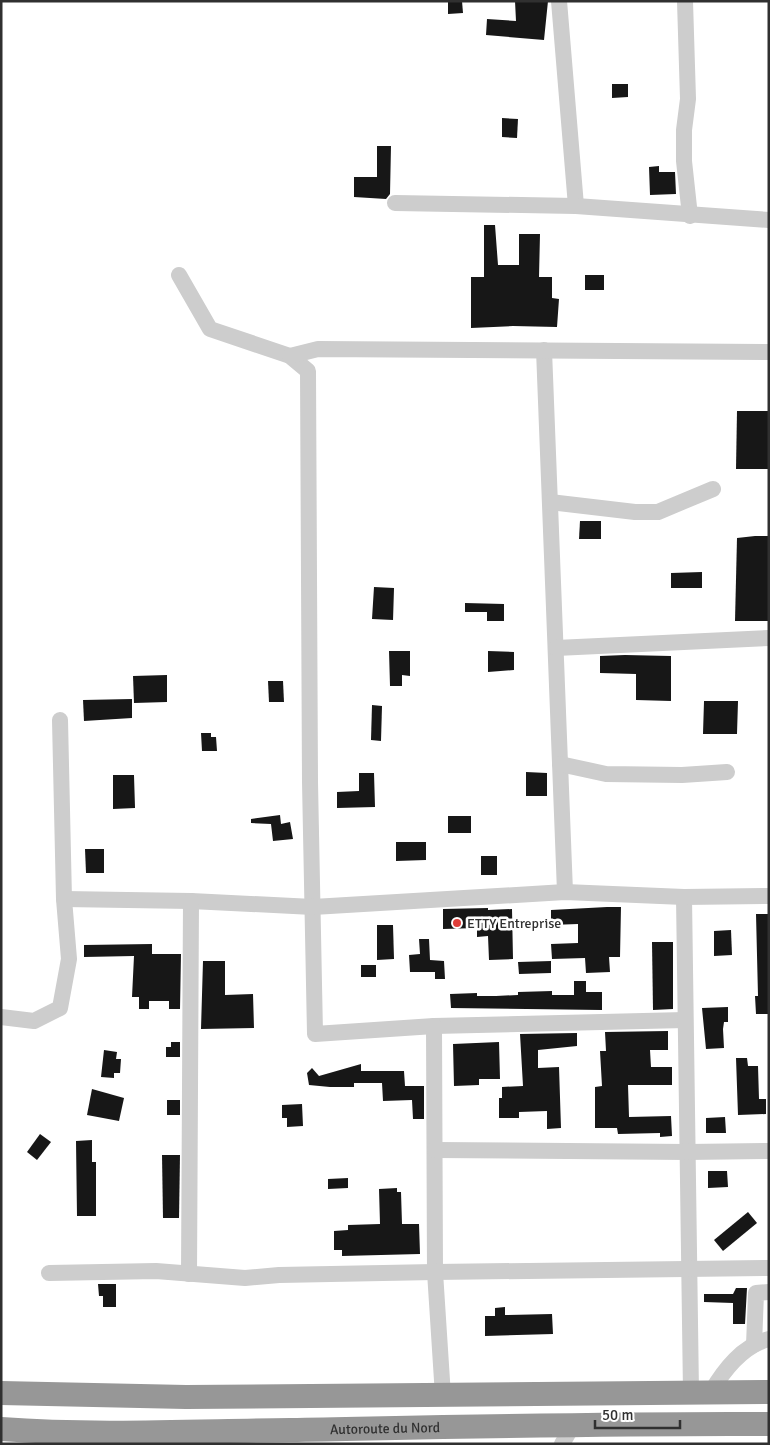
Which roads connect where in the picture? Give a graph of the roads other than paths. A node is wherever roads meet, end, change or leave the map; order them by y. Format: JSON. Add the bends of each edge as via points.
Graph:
{"nodes":[{"id":1,"x":559,"y":1,"type":"edge"},
{"id":2,"x":685,"y":1,"type":"edge"},
{"id":3,"x":395,"y":203,"type":"dead end"},
{"id":4,"x":576,"y":206,"type":"junction"},
{"id":5,"x":690,"y":216,"type":"junction"},
{"id":6,"x":769,"y":220,"type":"edge"},
{"id":7,"x":179,"y":275,"type":"dead end"},
{"id":8,"x":544,"y":350,"type":"junction"},
{"id":9,"x":769,"y":352,"type":"edge"},
{"id":10,"x":290,"y":356,"type":"junction"},
{"id":11,"x":713,"y":489,"type":"dead end"},
{"id":12,"x":550,"y":502,"type":"junction"},
{"id":13,"x":769,"y":638,"type":"edge"},
{"id":14,"x":556,"y":648,"type":"junction"},
{"id":15,"x":60,"y":720,"type":"dead end"},
{"id":16,"x":560,"y":764,"type":"junction"},
{"id":17,"x":727,"y":772,"type":"dead end"},
{"id":18,"x":565,"y":892,"type":"junction"},
{"id":19,"x":769,"y":896,"type":"edge"},
{"id":20,"x":684,"y":897,"type":"junction"},
{"id":21,"x":64,"y":899,"type":"junction"},
{"id":22,"x":191,"y":900,"type":"junction"},
{"id":23,"x":313,"y":907,"type":"junction"},
{"id":24,"x":1,"y":1017,"type":"edge"},
{"id":25,"x":685,"y":1020,"type":"junction"},
{"id":26,"x":434,"y":1026,"type":"junction"},
{"id":27,"x":436,"y":1150,"type":"junction"},
{"id":28,"x":769,"y":1151,"type":"edge"},
{"id":29,"x":687,"y":1152,"type":"junction"},
{"id":30,"x":769,"y":1268,"type":"edge"},
{"id":31,"x":689,"y":1269,"type":"junction"},
{"id":32,"x":435,"y":1272,"type":"junction"},
{"id":33,"x":49,"y":1273,"type":"dead end"},
{"id":34,"x":190,"y":1274,"type":"junction"},
{"id":35,"x":769,"y":1292,"type":"edge"},
{"id":36,"x":762,"y":1342,"type":"edge"},
{"id":37,"x":769,"y":1392,"type":"edge"},
{"id":38,"x":1,"y":1393,"type":"edge"},
{"id":39,"x":701,"y":1393,"type":"junction"},
{"id":40,"x":443,"y":1396,"type":"junction"},
{"id":41,"x":769,"y":1424,"type":"edge"},
{"id":42,"x":1,"y":1429,"type":"edge"},
{"id":43,"x":290,"y":1430,"type":"junction"},
{"id":44,"x":567,"y":1434,"type":"edge"},
{"id":45,"x":175,"y":1438,"type":"edge"},
{"id":46,"x":313,"y":1444,"type":"edge"}],
"edges":[{"from":1,"to":4,"type":"street"},
{"from":2,"to":5,"type":"street","via":[[688,99],[684,161]]},
{"from":3,"to":4,"type":"street"},
{"from":4,"to":5,"type":"street"},
{"from":5,"to":6,"type":"street"},
{"from":7,"to":10,"type":"street","via":[[210,329]]},
{"from":8,"to":9,"type":"street"},
{"from":8,"to":10,"type":"street","via":[[318,349]]},
{"from":8,"to":12,"type":"street"},
{"from":10,"to":23,"type":"street","via":[[308,372]]},
{"from":11,"to":12,"type":"street","via":[[658,512]]},
{"from":12,"to":14,"type":"street"},
{"from":13,"to":14,"type":"street"},
{"from":14,"to":16,"type":"street"},
{"from":15,"to":21,"type":"street"},
{"from":16,"to":17,"type":"street","via":[[606,774]]},
{"from":16,"to":18,"type":"street"},
{"from":18,"to":20,"type":"street"},
{"from":18,"to":23,"type":"street"},
{"from":19,"to":20,"type":"street"},
{"from":20,"to":25,"type":"street"},
{"from":21,"to":22,"type":"street"},
{"from":21,"to":24,"type":"street","via":[[69,959],[60,1008],[34,1021]]},
{"from":22,"to":23,"type":"street"},
{"from":22,"to":34,"type":"street"},
{"from":23,"to":26,"type":"street","via":[[314,1034]]},
{"from":25,"to":26,"type":"street"},
{"from":25,"to":29,"type":"street"},
{"from":26,"to":27,"type":"street"},
{"from":27,"to":29,"type":"street"},
{"from":27,"to":32,"type":"street"},
{"from":28,"to":29,"type":"street"},
{"from":29,"to":31,"type":"street"},
{"from":30,"to":31,"type":"street"},
{"from":31,"to":32,"type":"street"},
{"from":31,"to":39,"type":"street"},
{"from":32,"to":34,"type":"street","via":[[245,1278]]},
{"from":32,"to":40,"type":"street"},
{"from":33,"to":34,"type":"street","via":[[156,1271]]},
{"from":35,"to":36,"type":"street","via":[[756,1293]]},
{"from":36,"to":39,"type":"street","via":[[732,1362]]},
{"from":37,"to":39,"type":"highway"},
{"from":38,"to":40,"type":"highway","via":[[186,1397]]},
{"from":39,"to":40,"type":"highway"},
{"from":41,"to":44,"type":"highway","name":"Autoroute du Nord"},
{"from":42,"to":45,"type":"highway","name":"Autoroute du Nord"},
{"from":43,"to":44,"type":"highway","name":"Autoroute du Nord"},
{"from":43,"to":45,"type":"highway","name":"Autoroute du Nord"},
{"from":43,"to":46,"type":"street"}]}
